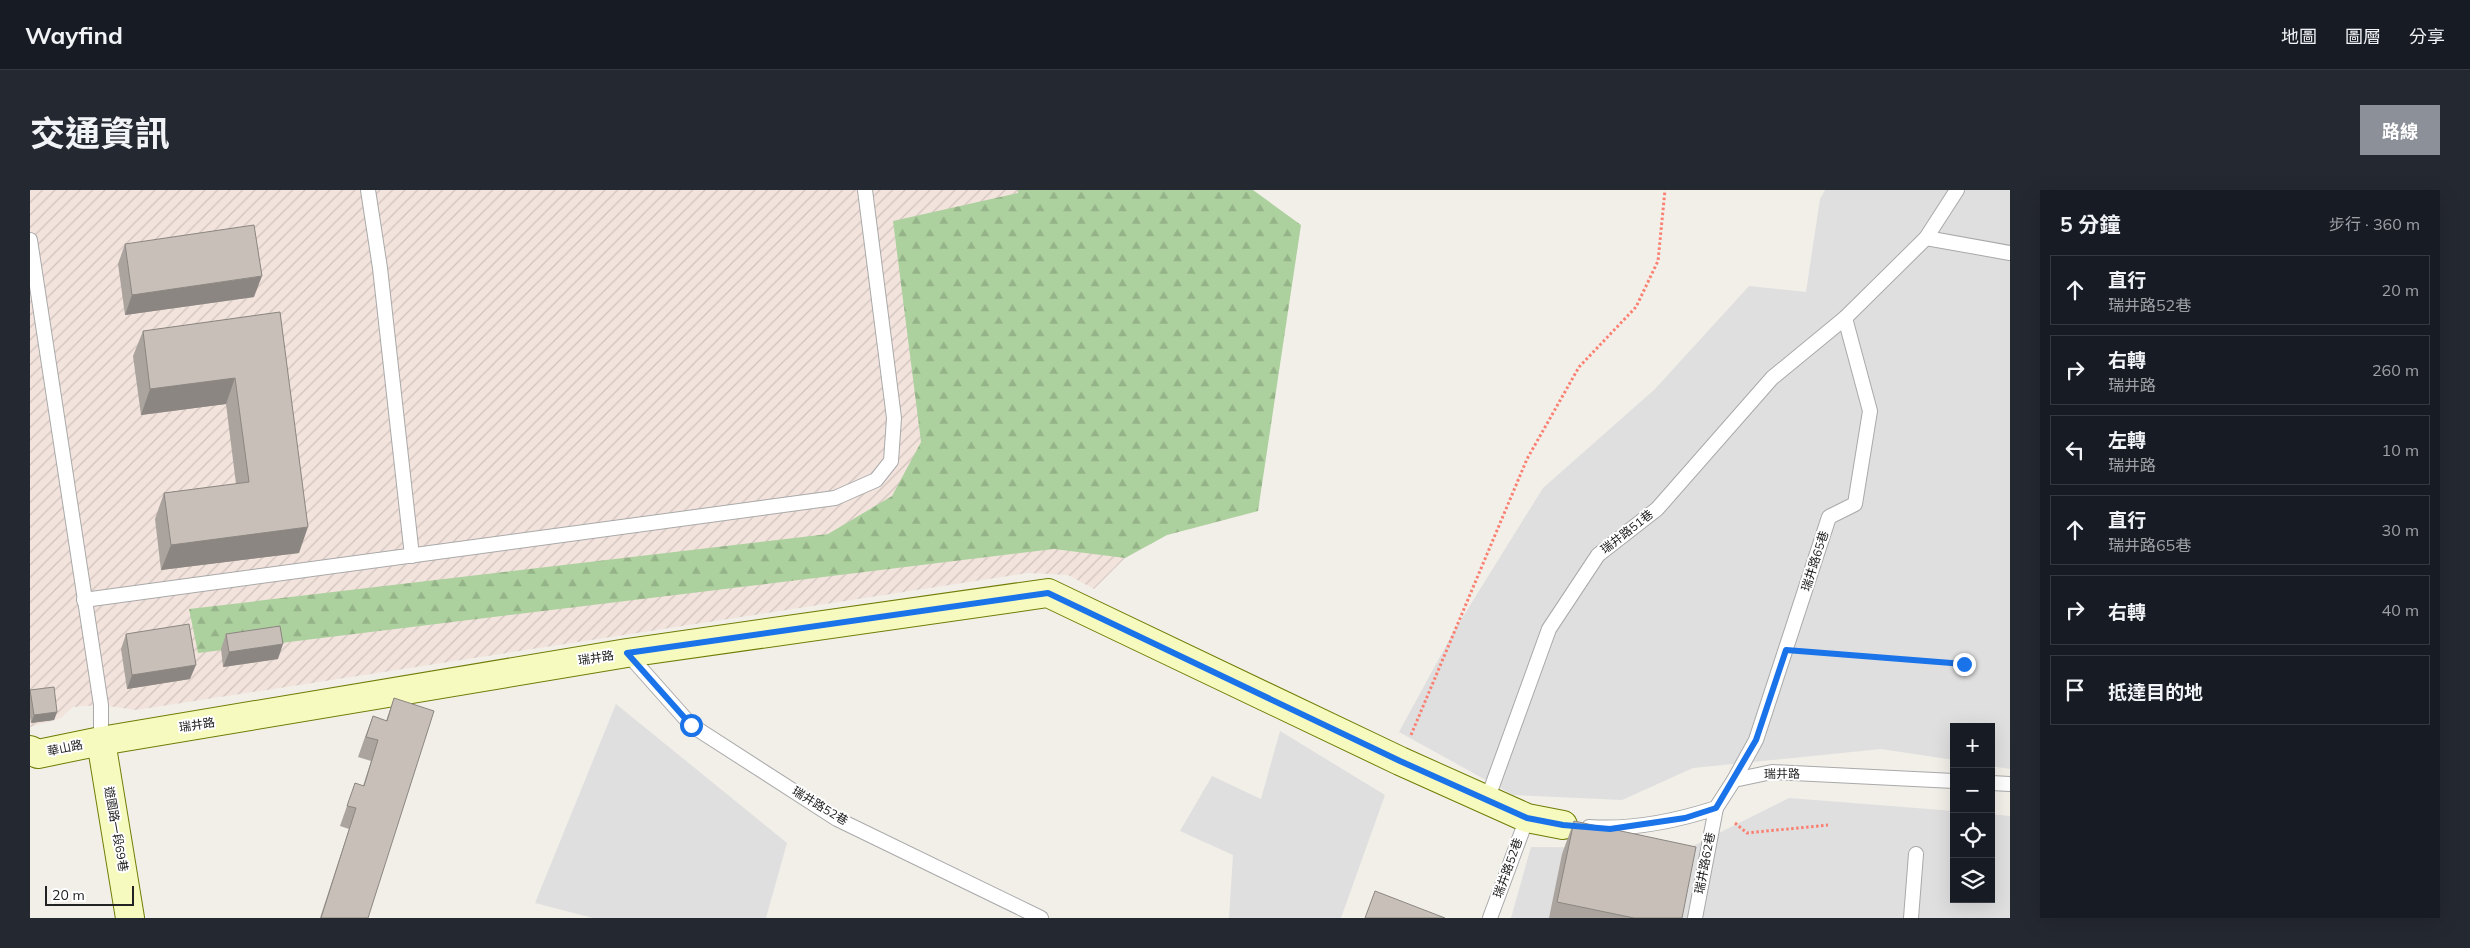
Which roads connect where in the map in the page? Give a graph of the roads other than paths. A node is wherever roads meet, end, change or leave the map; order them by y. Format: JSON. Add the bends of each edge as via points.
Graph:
{"nodes":[{"id":1,"x":368,"y":190,"type":"edge"},
{"id":2,"x":865,"y":190,"type":"edge"},
{"id":3,"x":1957,"y":190,"type":"edge"},
{"id":4,"x":1926,"y":238,"type":"junction"},
{"id":5,"x":30,"y":240,"type":"edge"},
{"id":6,"x":2010,"y":253,"type":"edge"},
{"id":7,"x":1845,"y":318,"type":"junction"},
{"id":8,"x":412,"y":556,"type":"junction"},
{"id":9,"x":84,"y":600,"type":"junction"},
{"id":10,"x":627,"y":653,"type":"junction"},
{"id":11,"x":101,"y":741,"type":"junction"},
{"id":12,"x":30,"y":750,"type":"edge"},
{"id":13,"x":1734,"y":780,"type":"junction"},
{"id":14,"x":1950,"y":781,"type":"edge"},
{"id":15,"x":1995,"y":783,"type":"edge"},
{"id":16,"x":2010,"y":784,"type":"edge"},
{"id":17,"x":1487,"y":800,"type":"junction"},
{"id":18,"x":1716,"y":808,"type":"junction"},
{"id":19,"x":1527,"y":818,"type":"junction"},
{"id":20,"x":1563,"y":825,"type":"joint"},
{"id":21,"x":1916,"y":854,"type":"dead end"},
{"id":22,"x":130,"y":918,"type":"edge"},
{"id":23,"x":1041,"y":918,"type":"edge"},
{"id":24,"x":1490,"y":918,"type":"edge"},
{"id":25,"x":1695,"y":918,"type":"edge"},
{"id":26,"x":1911,"y":918,"type":"edge"}],
"edges":[{"from":1,"to":8,"type":"lane","via":[[380,268]]},
{"from":2,"to":8,"type":"lane","via":[[894,418],[891,462],[876,480],[835,498]]},
{"from":3,"to":4,"type":"lane","name":"瑞井路51巷"},
{"from":4,"to":6,"type":"lane"},
{"from":4,"to":7,"type":"lane","name":"瑞井路51巷"},
{"from":5,"to":9,"type":"lane"},
{"from":7,"to":13,"type":"lane","name":"瑞井路65巷","via":[[1870,411],[1855,504],[1830,517],[1756,740]]},
{"from":7,"to":17,"type":"lane","name":"瑞井路51巷","via":[[1772,378],[1657,508],[1598,555],[1549,629]]},
{"from":8,"to":9,"type":"lane"},
{"from":9,"to":11,"type":"lane","via":[[101,705]]},
{"from":10,"to":11,"type":"street","name":"瑞井路"},
{"from":10,"to":17,"type":"street","name":"瑞井路","via":[[1048,593]]},
{"from":10,"to":23,"type":"lane","name":"瑞井路52巷","via":[[691,725],[829,814]]},
{"from":11,"to":12,"type":"street","name":"華山路","via":[[38,754]]},
{"from":11,"to":22,"type":"street","name":"遊園路一段69巷"},
{"from":13,"to":14,"type":"lane","name":"瑞井路","via":[[1772,772]]},
{"from":13,"to":18,"type":"lane"},
{"from":15,"to":16,"type":"lane"},
{"from":17,"to":19,"type":"street","name":"瑞井路"},
{"from":18,"to":20,"type":"lane","name":"瑞井路","via":[[1685,818],[1610,829]]},
{"from":18,"to":25,"type":"lane","name":"瑞井路62巷"},
{"from":19,"to":20,"type":"street","name":"瑞井路"},
{"from":19,"to":24,"type":"lane","name":"瑞井路52巷"},
{"from":21,"to":26,"type":"lane"}]}
